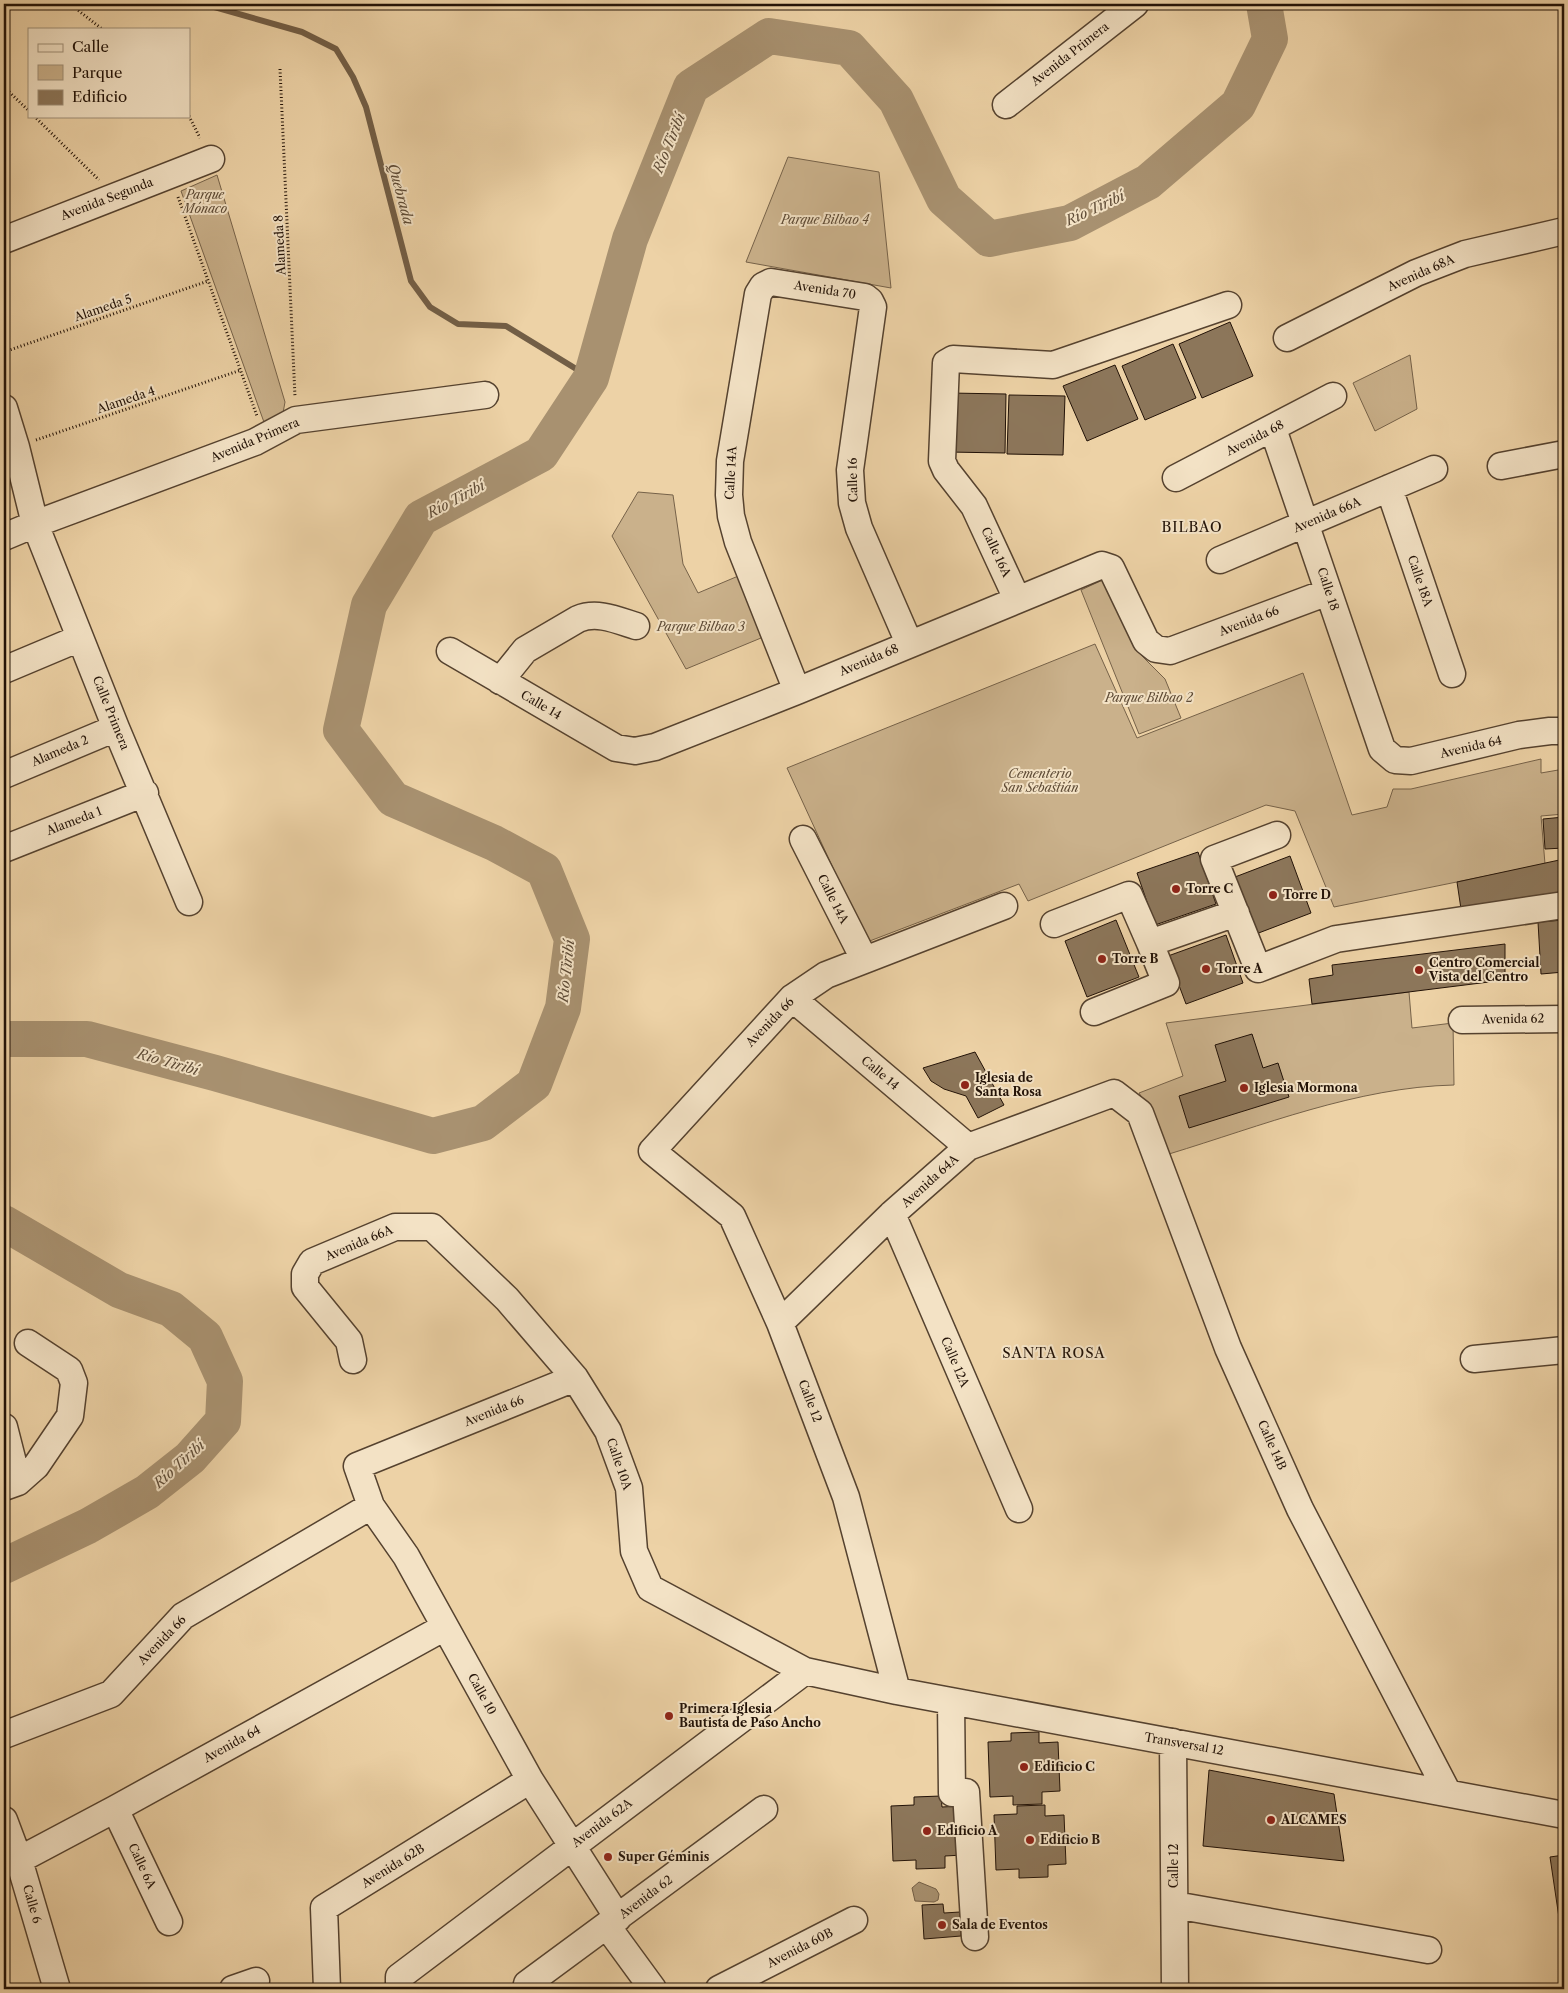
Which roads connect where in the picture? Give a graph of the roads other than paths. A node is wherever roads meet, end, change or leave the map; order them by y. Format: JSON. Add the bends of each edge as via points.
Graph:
{"nodes":[{"id":1,"x":1135,"y":4,"type":"edge"},
{"id":2,"x":1006,"y":104,"type":"dead end"},
{"id":3,"x":211,"y":159,"type":"dead end"},
{"id":4,"x":1564,"y":231,"type":"edge"},
{"id":5,"x":4,"y":240,"type":"edge"},
{"id":6,"x":771,"y":282,"type":"joint"},
{"id":7,"x":1228,"y":305,"type":"dead end"},
{"id":8,"x":873,"y":307,"type":"joint"},
{"id":9,"x":1287,"y":338,"type":"dead end"},
{"id":10,"x":485,"y":395,"type":"dead end"},
{"id":11,"x":1334,"y":396,"type":"dead end"},
{"id":12,"x":4,"y":413,"type":"edge"},
{"id":13,"x":1274,"y":429,"type":"junction"},
{"id":14,"x":1564,"y":454,"type":"edge"},
{"id":15,"x":1501,"y":466,"type":"dead end"},
{"id":16,"x":1434,"y":469,"type":"dead end"},
{"id":17,"x":1176,"y":478,"type":"dead end"},
{"id":18,"x":1389,"y":488,"type":"junction"},
{"id":19,"x":35,"y":524,"type":"junction"},
{"id":20,"x":1306,"y":524,"type":"junction"},
{"id":21,"x":4,"y":537,"type":"edge"},
{"id":22,"x":1220,"y":560,"type":"dead end"},
{"id":23,"x":1328,"y":592,"type":"junction"},
{"id":24,"x":1017,"y":599,"type":"junction"},
{"id":25,"x":636,"y":626,"type":"dead end"},
{"id":26,"x":80,"y":638,"type":"junction"},
{"id":27,"x":909,"y":643,"type":"junction"},
{"id":28,"x":450,"y":651,"type":"dead end"},
{"id":29,"x":1170,"y":651,"type":"joint"},
{"id":30,"x":4,"y":670,"type":"edge"},
{"id":31,"x":1452,"y":674,"type":"dead end"},
{"id":32,"x":500,"y":681,"type":"junction"},
{"id":33,"x":797,"y":691,"type":"junction"},
{"id":34,"x":116,"y":728,"type":"junction"},
{"id":35,"x":1564,"y":731,"type":"edge"},
{"id":36,"x":1382,"y":749,"type":"joint"},
{"id":37,"x":635,"y":751,"type":"joint"},
{"id":38,"x":4,"y":775,"type":"edge"},
{"id":39,"x":145,"y":793,"type":"junction"},
{"id":40,"x":1277,"y":835,"type":"dead end"},
{"id":41,"x":802,"y":839,"type":"dead end"},
{"id":42,"x":4,"y":849,"type":"edge"},
{"id":43,"x":189,"y":902,"type":"dead end"},
{"id":44,"x":1564,"y":905,"type":"edge"},
{"id":45,"x":1004,"y":906,"type":"dead end"},
{"id":46,"x":1236,"y":913,"type":"junction"},
{"id":47,"x":1054,"y":924,"type":"dead end"},
{"id":48,"x":1150,"y":943,"type":"junction"},
{"id":49,"x":864,"y":959,"type":"junction"},
{"id":50,"x":792,"y":998,"type":"junction"},
{"id":51,"x":1094,"y":1012,"type":"dead end"},
{"id":52,"x":1564,"y":1019,"type":"edge"},
{"id":53,"x":1462,"y":1020,"type":"dead end"},
{"id":54,"x":1114,"y":1093,"type":"joint"},
{"id":55,"x":968,"y":1147,"type":"junction"},
{"id":56,"x":652,"y":1151,"type":"joint"},
{"id":57,"x":892,"y":1214,"type":"junction"},
{"id":58,"x":432,"y":1227,"type":"joint"},
{"id":59,"x":780,"y":1323,"type":"junction"},
{"id":60,"x":28,"y":1344,"type":"dead end"},
{"id":61,"x":1564,"y":1350,"type":"edge"},
{"id":62,"x":1474,"y":1359,"type":"dead end"},
{"id":63,"x":353,"y":1360,"type":"dead end"},
{"id":64,"x":575,"y":1378,"type":"junction"},
{"id":65,"x":4,"y":1427,"type":"edge"},
{"id":66,"x":357,"y":1466,"type":"joint"},
{"id":67,"x":11,"y":1485,"type":"edge"},
{"id":68,"x":371,"y":1506,"type":"junction"},
{"id":69,"x":1019,"y":1509,"type":"dead end"},
{"id":70,"x":445,"y":1627,"type":"junction"},
{"id":71,"x":805,"y":1672,"type":"junction"},
{"id":72,"x":897,"y":1691,"type":"junction"},
{"id":73,"x":951,"y":1701,"type":"junction"},
{"id":74,"x":4,"y":1735,"type":"edge"},
{"id":75,"x":1174,"y":1742,"type":"junction"},
{"id":76,"x":530,"y":1780,"type":"junction"},
{"id":77,"x":1448,"y":1792,"type":"junction"},
{"id":78,"x":115,"y":1809,"type":"junction"},
{"id":79,"x":764,"y":1809,"type":"dead end"},
{"id":80,"x":1564,"y":1815,"type":"edge"},
{"id":81,"x":4,"y":1820,"type":"edge"},
{"id":82,"x":572,"y":1845,"type":"junction"},
{"id":83,"x":19,"y":1860,"type":"junction"},
{"id":84,"x":1175,"y":1905,"type":"junction"},
{"id":85,"x":854,"y":1920,"type":"dead end"},
{"id":86,"x":169,"y":1922,"type":"dead end"},
{"id":87,"x":613,"y":1922,"type":"junction"},
{"id":88,"x":975,"y":1937,"type":"dead end"},
{"id":89,"x":1428,"y":1950,"type":"dead end"},
{"id":90,"x":399,"y":1983,"type":"edge"},
{"id":91,"x":527,"y":1986,"type":"edge"},
{"id":92,"x":57,"y":1989,"type":"edge"},
{"id":93,"x":327,"y":1989,"type":"edge"},
{"id":94,"x":654,"y":1989,"type":"edge"},
{"id":95,"x":719,"y":1989,"type":"edge"},
{"id":96,"x":1175,"y":1989,"type":"edge"}],
"edges":[{"from":1,"to":2,"type":"street","name":"Avenida Primera"},
{"from":3,"to":5,"type":"street","name":"Avenida Segunda"},
{"from":4,"to":9,"type":"street","name":"Avenida 68A","via":[[1465,254],[1416,273]]},
{"from":6,"to":8,"type":"street","name":"Avenida 70","via":[[865,297]]},
{"from":6,"to":33,"type":"street","name":"Calle 14A","via":[[758,294],[730,461],[729,495],[738,542]]},
{"from":7,"to":24,"type":"street","name":"Calle 16A","via":[[1053,365],[953,360],[946,363],[942,461],[974,506]]},
{"from":8,"to":27,"type":"street","name":"Calle 16","via":[[850,470],[852,504],[858,528]]},
{"from":10,"to":19,"type":"street","name":"Avenida Primera","via":[[296,420],[255,442]]},
{"from":11,"to":13,"type":"street","name":"Avenida 68"},
{"from":12,"to":19,"type":"street","name":"Calle Primera"},
{"from":13,"to":17,"type":"street","name":"Avenida 68"},
{"from":13,"to":20,"type":"street","name":"Calle 18"},
{"from":14,"to":15,"type":"street"},
{"from":16,"to":18,"type":"street","name":"Avenida 66A"},
{"from":18,"to":20,"type":"street","name":"Avenida 66A"},
{"from":18,"to":31,"type":"street","name":"Calle 18A"},
{"from":19,"to":21,"type":"street","name":"Avenida Primera"},
{"from":19,"to":26,"type":"street","name":"Calle Primera"},
{"from":20,"to":22,"type":"street","name":"Avenida 66A"},
{"from":20,"to":23,"type":"street","name":"Calle 18"},
{"from":23,"to":29,"type":"street","name":"Avenida 66"},
{"from":23,"to":36,"type":"street","name":"Calle 18"},
{"from":24,"to":27,"type":"street","name":"Avenida 68"},
{"from":24,"to":29,"type":"street","name":"Avenida 68","via":[[1102,565],[1111,568],[1146,640],[1156,649]]},
{"from":25,"to":32,"type":"street","via":[[597,615],[582,617],[525,650]]},
{"from":26,"to":30,"type":"street"},
{"from":26,"to":34,"type":"street","name":"Calle Primera"},
{"from":27,"to":33,"type":"street","name":"Avenida 68"},
{"from":28,"to":32,"type":"street","name":"Calle 14"},
{"from":32,"to":37,"type":"street","name":"Calle 14","via":[[616,748]]},
{"from":33,"to":37,"type":"street","name":"Avenida 68","via":[[655,747]]},
{"from":34,"to":38,"type":"street","name":"Alameda 2"},
{"from":34,"to":39,"type":"street","name":"Calle Primera"},
{"from":35,"to":36,"type":"street","name":"Avenida 64","via":[[1519,735],[1411,761],[1395,760]]},
{"from":39,"to":42,"type":"street","name":"Alameda 1"},
{"from":39,"to":43,"type":"street","name":"Calle Primera"},
{"from":40,"to":46,"type":"street","via":[[1214,859]]},
{"from":41,"to":49,"type":"street","name":"Calle 14A"},
{"from":44,"to":46,"type":"street","via":[[1336,939],[1258,969]]},
{"from":45,"to":49,"type":"street","name":"Avenida 66"},
{"from":46,"to":48,"type":"street"},
{"from":47,"to":48,"type":"street","via":[[1129,895]]},
{"from":48,"to":51,"type":"street","via":[[1166,983]]},
{"from":49,"to":50,"type":"street","name":"Avenida 66","via":[[826,974]]},
{"from":50,"to":55,"type":"street","name":"Calle 14"},
{"from":50,"to":56,"type":"street","name":"Avenida 66"},
{"from":52,"to":53,"type":"street","name":"Avenida 62"},
{"from":54,"to":55,"type":"street","name":"Avenida 64A"},
{"from":54,"to":77,"type":"street","name":"Calle 14B","via":[[1140,1114],[1228,1348],[1300,1509]]},
{"from":55,"to":57,"type":"street","name":"Avenida 64A"},
{"from":56,"to":59,"type":"street","name":"Calle 12","via":[[732,1216]]},
{"from":57,"to":59,"type":"street","name":"Avenida 64A"},
{"from":57,"to":69,"type":"street","name":"Calle 12A"},
{"from":58,"to":63,"type":"street","name":"Avenida 66A","via":[[395,1227],[312,1262],[305,1274],[305,1286],[349,1341]]},
{"from":58,"to":64,"type":"street","name":"Calle 10A","via":[[507,1299]]},
{"from":59,"to":72,"type":"street","name":"Calle 12","via":[[846,1498]]},
{"from":60,"to":67,"type":"street","via":[[69,1370],[74,1383],[70,1416],[36,1466]]},
{"from":61,"to":62,"type":"street"},
{"from":64,"to":66,"type":"street","name":"Avenida 66"},
{"from":64,"to":71,"type":"street","name":"Calle 10A","via":[[608,1431],[629,1488],[634,1551],[650,1588]]},
{"from":65,"to":67,"type":"street"},
{"from":66,"to":68,"type":"street","name":"Calle 10"},
{"from":68,"to":70,"type":"street","name":"Calle 10","via":[[406,1556]]},
{"from":68,"to":74,"type":"street","name":"Avenida 66","via":[[183,1616],[111,1694]]},
{"from":70,"to":76,"type":"street","name":"Calle 10"},
{"from":70,"to":78,"type":"street","name":"Avenida 64"},
{"from":71,"to":72,"type":"street","name":"Transversal 12"},
{"from":71,"to":82,"type":"street","name":"Avenida 62A"},
{"from":72,"to":73,"type":"street","name":"Transversal 12"},
{"from":73,"to":75,"type":"street","name":"Transversal 12"},
{"from":73,"to":88,"type":"street","via":[[952,1793],[966,1792]]},
{"from":75,"to":77,"type":"street","name":"Transversal 12"},
{"from":75,"to":84,"type":"street","name":"Calle 12"},
{"from":76,"to":82,"type":"street","name":"Calle 10"},
{"from":76,"to":93,"type":"street","name":"Avenida 62B","via":[[324,1908]]},
{"from":77,"to":80,"type":"street","name":"Transversal 12"},
{"from":78,"to":83,"type":"street","name":"Avenida 64"},
{"from":78,"to":86,"type":"street","name":"Calle 6A"},
{"from":79,"to":87,"type":"street","name":"Avenida 62"},
{"from":81,"to":83,"type":"street","name":"Calle 6"},
{"from":82,"to":87,"type":"street","name":"Calle 10"},
{"from":82,"to":90,"type":"street","name":"Avenida 62A"},
{"from":83,"to":92,"type":"street","name":"Calle 6"},
{"from":84,"to":89,"type":"street"},
{"from":84,"to":96,"type":"street","name":"Calle 12"},
{"from":85,"to":95,"type":"street","name":"Avenida 60B"},
{"from":87,"to":91,"type":"street","name":"Avenida 62"},
{"from":87,"to":94,"type":"street","name":"Calle 10"}]}
